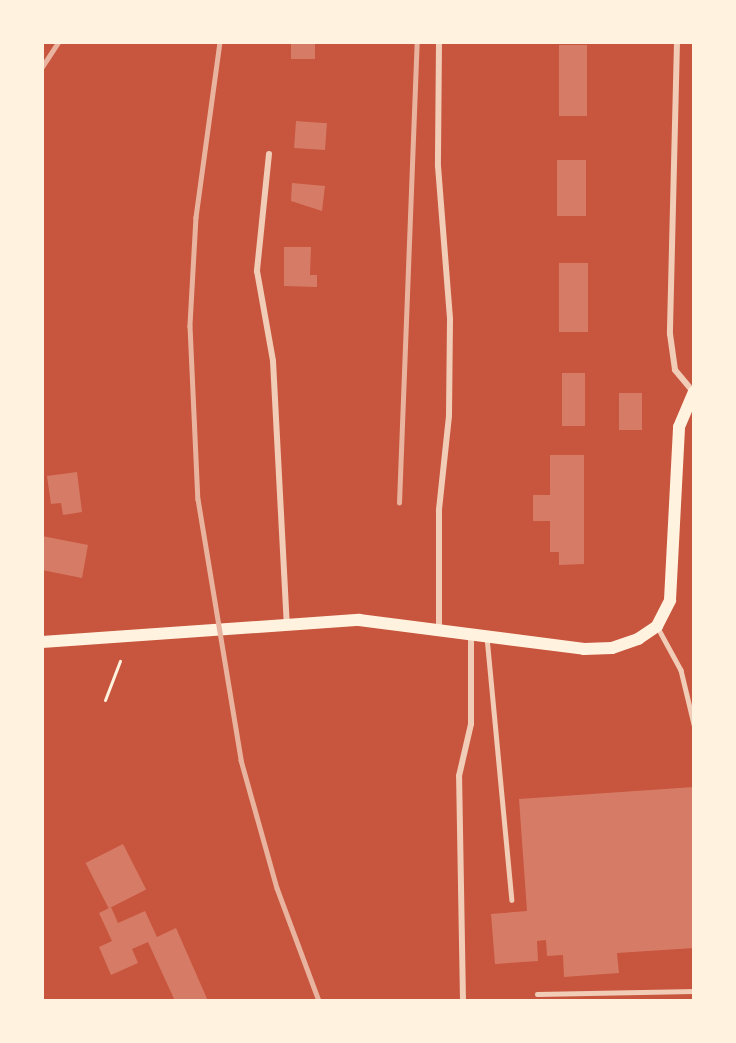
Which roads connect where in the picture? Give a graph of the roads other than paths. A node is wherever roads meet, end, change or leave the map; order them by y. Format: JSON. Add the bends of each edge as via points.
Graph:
{"nodes":[{"id":1,"x":439,"y":42,"type":"edge"},
{"id":2,"x":677,"y":42,"type":"edge"},
{"id":3,"x":269,"y":154,"type":"dead end"},
{"id":4,"x":694,"y":393,"type":"edge"},
{"id":5,"x":287,"y":624,"type":"junction"},
{"id":6,"x":657,"y":626,"type":"junction"},
{"id":7,"x":439,"y":628,"type":"junction"},
{"id":8,"x":471,"y":632,"type":"junction"},
{"id":9,"x":487,"y":634,"type":"junction"},
{"id":10,"x":42,"y":642,"type":"edge"},
{"id":11,"x":694,"y":724,"type":"edge"},
{"id":12,"x":512,"y":900,"type":"dead end"},
{"id":13,"x":694,"y":991,"type":"edge"},
{"id":14,"x":537,"y":994,"type":"dead end"},
{"id":15,"x":464,"y":1001,"type":"edge"}],
"edges":[{"from":1,"to":7,"type":"street","via":[[438,166],[450,320],[449,416],[439,510]]},
{"from":2,"to":4,"type":"street","via":[[670,334],[675,370]]},
{"from":3,"to":5,"type":"street","via":[[257,271],[273,361]]},
{"from":4,"to":6,"type":"main road","via":[[679,427],[670,600]]},
{"from":5,"to":7,"type":"main road","via":[[359,621]]},
{"from":5,"to":10,"type":"main road"},
{"from":6,"to":9,"type":"main road","via":[[612,648]]},
{"from":6,"to":11,"type":"lane","via":[[681,670]]},
{"from":7,"to":8,"type":"main road"},
{"from":8,"to":9,"type":"main road"},
{"from":8,"to":15,"type":"street","via":[[471,724],[459,776]]},
{"from":9,"to":12,"type":"lane"},
{"from":13,"to":14,"type":"lane"}]}
